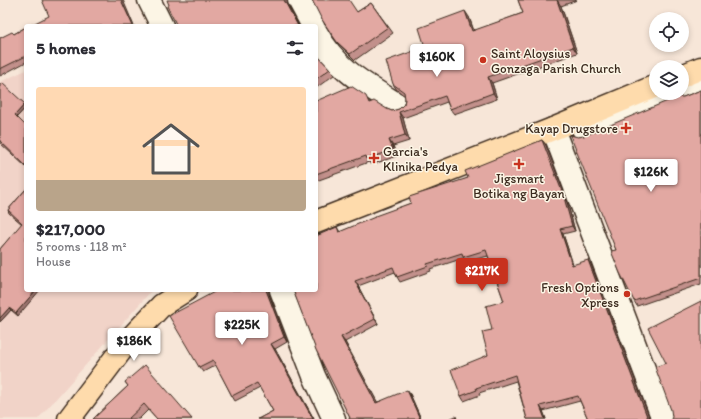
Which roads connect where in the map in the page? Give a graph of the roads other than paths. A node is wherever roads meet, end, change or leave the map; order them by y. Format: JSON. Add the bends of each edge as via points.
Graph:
{"nodes":[{"id":1,"x":149,"y":0,"type":"edge"},
{"id":2,"x":299,"y":0,"type":"edge"},
{"id":3,"x":161,"y":24,"type":"edge"},
{"id":4,"x":312,"y":24,"type":"edge"},
{"id":5,"x":318,"y":35,"type":"edge"},
{"id":6,"x":697,"y":74,"type":"edge"},
{"id":7,"x":689,"y":83,"type":"edge"},
{"id":8,"x":649,"y":91,"type":"edge"},
{"id":9,"x":649,"y":98,"type":"edge"},
{"id":10,"x":637,"y":100,"type":"junction"},
{"id":11,"x":397,"y":104,"type":"dead end"},
{"id":12,"x":553,"y":129,"type":"junction"},
{"id":13,"x":583,"y":129,"type":"dead end"},
{"id":14,"x":318,"y":221,"type":"edge"},
{"id":15,"x":183,"y":292,"type":"edge"},
{"id":16,"x":283,"y":292,"type":"edge"},
{"id":17,"x":69,"y":419,"type":"edge"},
{"id":18,"x":334,"y":419,"type":"edge"},
{"id":19,"x":663,"y":419,"type":"edge"}],
"edges":[{"from":1,"to":3,"type":"street"},
{"from":2,"to":4,"type":"street"},
{"from":5,"to":11,"type":"street","via":[[339,65],[362,83]]},
{"from":6,"to":7,"type":"street"},
{"from":8,"to":10,"type":"main road"},
{"from":9,"to":10,"type":"street"},
{"from":10,"to":12,"type":"main road"},
{"from":10,"to":13,"type":"street"},
{"from":12,"to":14,"type":"main road"},
{"from":12,"to":19,"type":"street"},
{"from":15,"to":17,"type":"main road","via":[[162,305],[133,336]]},
{"from":16,"to":18,"type":"street","via":[[314,376]]}]}
